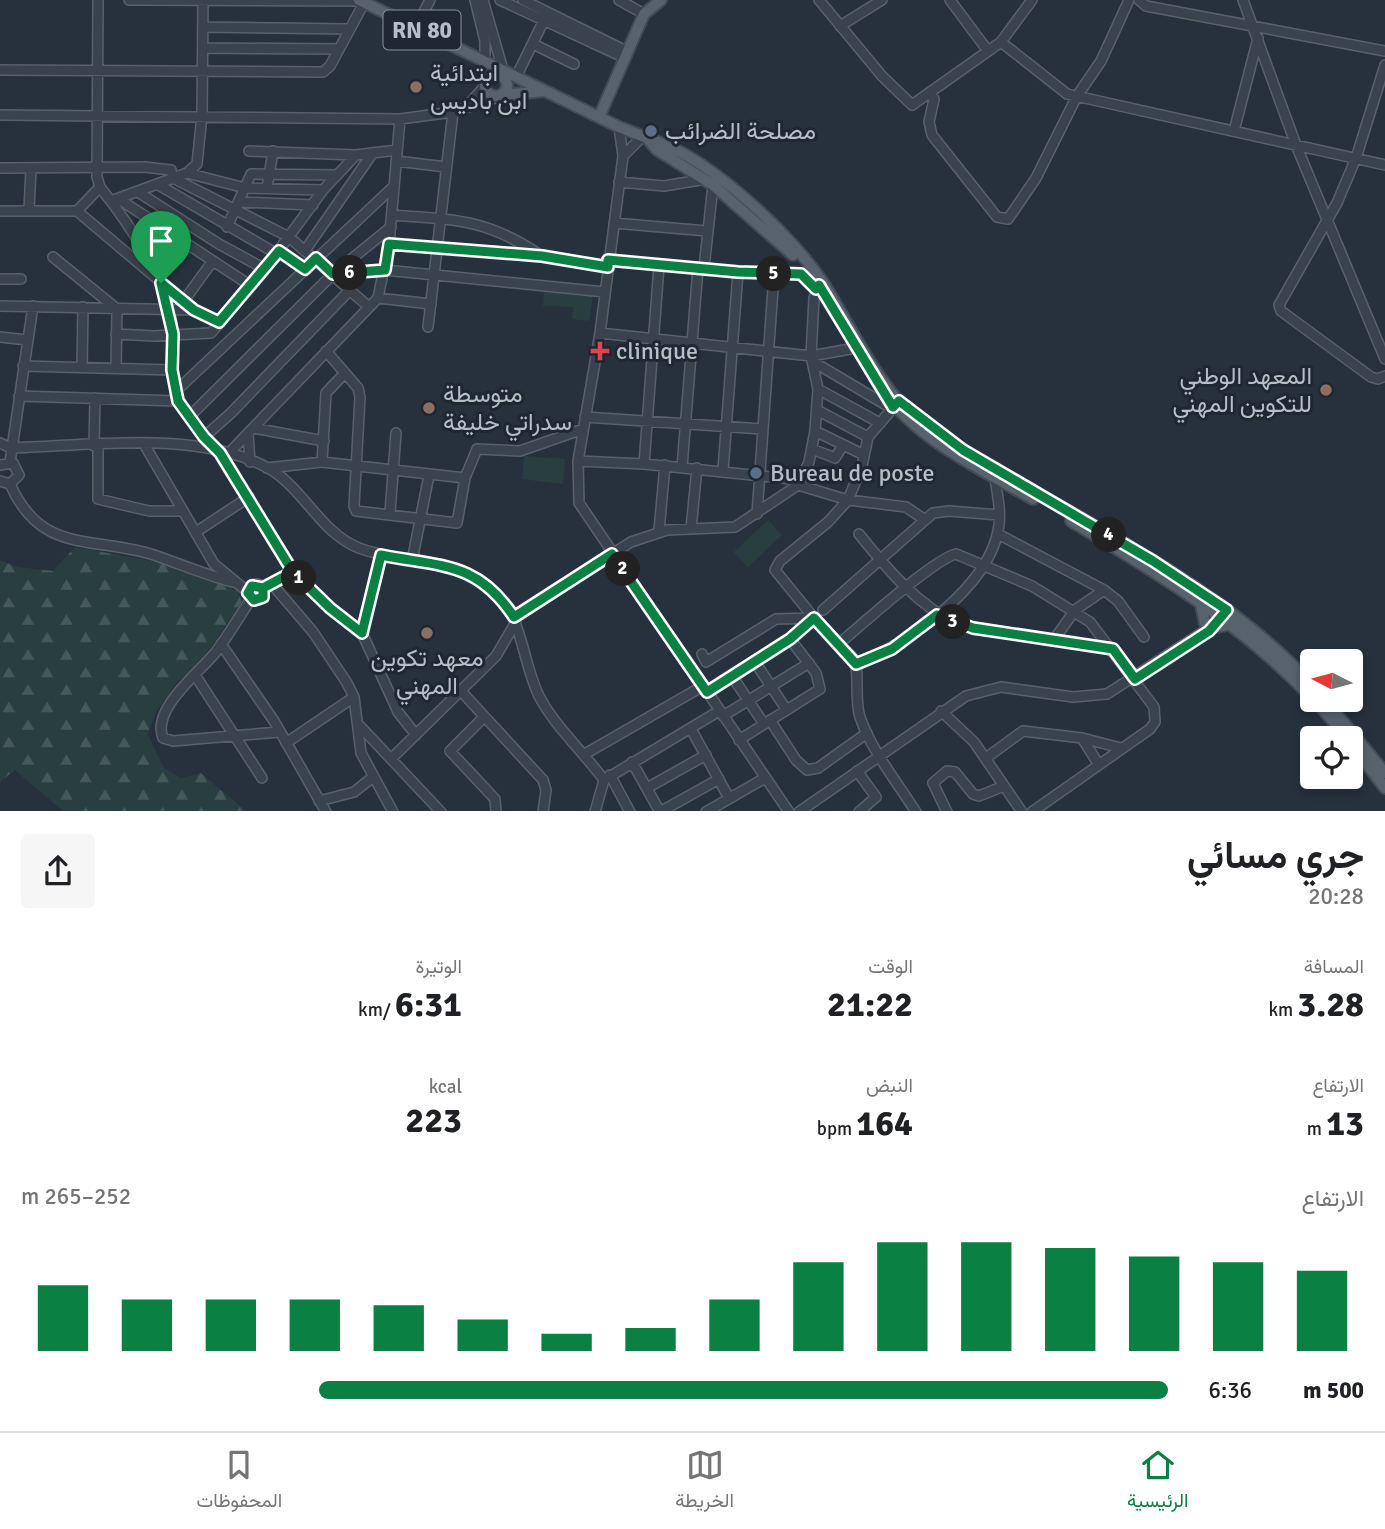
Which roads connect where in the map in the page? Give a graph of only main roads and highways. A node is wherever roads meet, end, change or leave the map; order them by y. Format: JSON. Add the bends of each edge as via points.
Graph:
{"nodes":[{"id":1,"x":662,"y":0,"type":"edge"},
{"id":2,"x":361,"y":1,"type":"edge"},
{"id":3,"x":485,"y":61,"type":"junction"},
{"id":4,"x":498,"y":78,"type":"junction"},
{"id":5,"x":545,"y":90,"type":"junction"},
{"id":6,"x":500,"y":96,"type":"junction"},
{"id":7,"x":600,"y":115,"type":"junction"},
{"id":8,"x":645,"y":138,"type":"junction"},
{"id":9,"x":759,"y":218,"type":"junction"},
{"id":10,"x":894,"y":405,"type":"junction"},
{"id":11,"x":1200,"y":601,"type":"junction"},
{"id":12,"x":1222,"y":613,"type":"junction"},
{"id":13,"x":1300,"y":673,"type":"edge"},
{"id":14,"x":1300,"y":685,"type":"edge"},
{"id":15,"x":1325,"y":712,"type":"edge"},
{"id":16,"x":1335,"y":712,"type":"edge"},
{"id":17,"x":1337,"y":726,"type":"edge"},
{"id":18,"x":1363,"y":760,"type":"edge"},
{"id":19,"x":1385,"y":773,"type":"edge"},
{"id":20,"x":1385,"y":788,"type":"edge"}],
"edges":[{"from":1,"to":7,"type":"main road","via":[[644,14]]},
{"from":2,"to":3,"type":"main road","number":"RN 80"},
{"from":3,"to":4,"type":"main road","number":"RN 80"},
{"from":3,"to":4,"type":"main road","number":"RN 80"},
{"from":4,"to":5,"type":"main road","number":"RN 80"},
{"from":4,"to":6,"type":"main road","via":[[507,89]]},
{"from":4,"to":6,"type":"main road","via":[[488,93]]},
{"from":5,"to":6,"type":"main road"},
{"from":5,"to":7,"type":"main road","number":"RN 80"},
{"from":7,"to":8,"type":"main road","number":"RN 80"},
{"from":8,"to":9,"type":"main road","number":"RN 80"},
{"from":8,"to":9,"type":"main road","number":"RN 80","via":[[707,169]]},
{"from":9,"to":10,"type":"main road","number":"RN 80","via":[[817,287]]},
{"from":9,"to":10,"type":"main road","number":"RN 80","via":[[823,282]]},
{"from":10,"to":11,"type":"main road","number":"RN 80","via":[[912,425]]},
{"from":10,"to":12,"type":"main road","number":"RN 80","via":[[1153,561]]},
{"from":11,"to":12,"type":"main road","number":"RN 80"},
{"from":11,"to":12,"type":"main road","via":[[1206,628]]},
{"from":12,"to":13,"type":"main road","number":"RN 80","via":[[1265,638]]},
{"from":12,"to":14,"type":"main road","number":"RN 80"},
{"from":15,"to":17,"type":"main road","number":"RN 80"},
{"from":16,"to":19,"type":"main road"},
{"from":18,"to":20,"type":"main road"}]}
